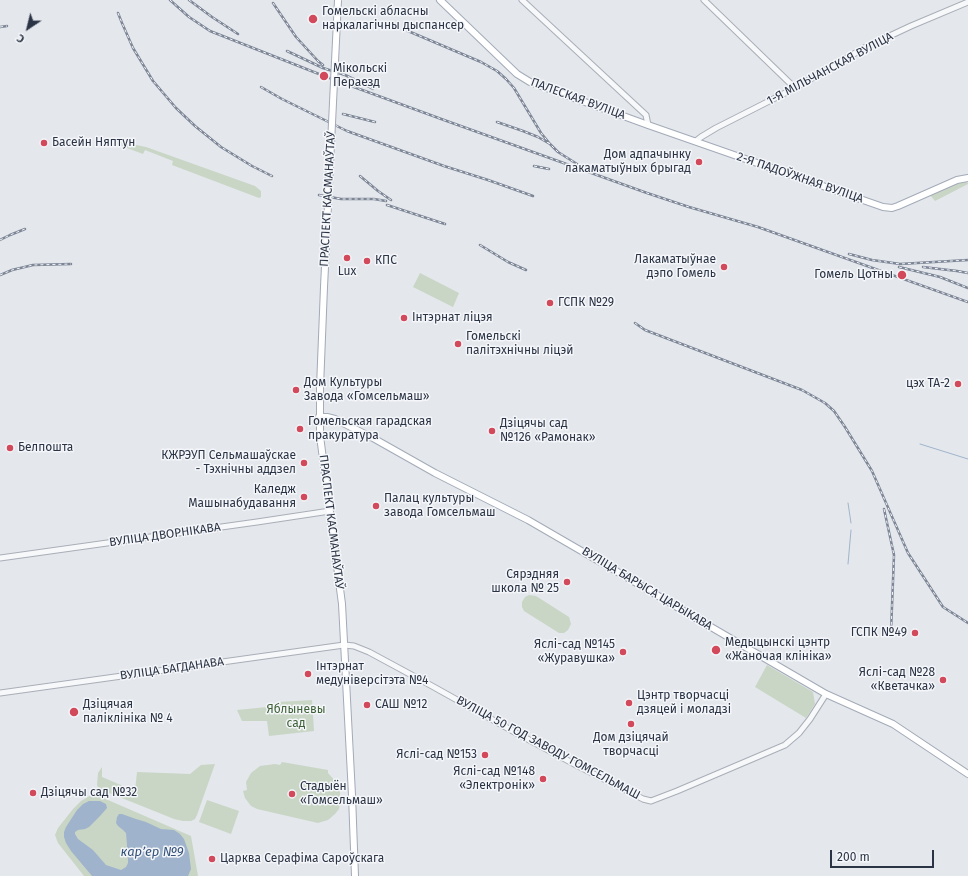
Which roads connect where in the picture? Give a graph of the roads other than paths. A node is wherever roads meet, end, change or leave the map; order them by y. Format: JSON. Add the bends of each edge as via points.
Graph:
{"nodes":[{"id":1,"x":338,"y":0,"type":"edge"},
{"id":2,"x":440,"y":0,"type":"edge"},
{"id":3,"x":522,"y":0,"type":"edge"},
{"id":4,"x":704,"y":0,"type":"edge"},
{"id":5,"x":968,"y":2,"type":"edge"},
{"id":6,"x":795,"y":88,"type":"junction"},
{"id":7,"x":648,"y":125,"type":"junction"},
{"id":8,"x":696,"y":141,"type":"junction"},
{"id":9,"x":968,"y":178,"type":"edge"},
{"id":10,"x":319,"y":417,"type":"junction"},
{"id":11,"x":330,"y":511,"type":"junction"},
{"id":12,"x":0,"y":558,"type":"edge"},
{"id":13,"x":344,"y":645,"type":"junction"},
{"id":14,"x":0,"y":693,"type":"edge"},
{"id":15,"x":826,"y":694,"type":"junction"},
{"id":16,"x":968,"y":774,"type":"edge"},
{"id":17,"x":355,"y":876,"type":"edge"}],
"edges":[{"from":1,"to":10,"type":"main road","name":"ПРАСПЕКТ КАСМАНАЎТАЎ","bridge":true},
{"from":2,"to":7,"type":"main road","name":"ПАЛЕСКАЯ ВУЛІЦА","via":[[525,80]]},
{"from":3,"to":7,"type":"street","via":[[646,115]]},
{"from":4,"to":6,"type":"street"},
{"from":5,"to":6,"type":"street","name":"1-Я МІЛЬЧАНСКАЯ ВУЛІЦА","via":[[864,48]]},
{"from":6,"to":8,"type":"street","name":"1-Я МІЛЬЧАНСКАЯ ВУЛІЦА","via":[[701,136]]},
{"from":7,"to":8,"type":"main road","name":"ПАЛЕСКАЯ ВУЛІЦА"},
{"from":8,"to":9,"type":"main road","name":"2-Я ПАДОЎЖНАЯ ВУЛІЦА","via":[[883,207],[905,204],[957,180]]},
{"from":10,"to":11,"type":"main road","name":"ПРАСПЕКТ КАСМАНАЎТАЎ"},
{"from":10,"to":15,"type":"main road","name":"ВУЛІЦА БАРЫСА ЦАРЫКАВА","via":[[335,419],[528,520]]},
{"from":11,"to":12,"type":"street","name":"ВУЛІЦА ДВОРНІКАВА"},
{"from":11,"to":13,"type":"main road","name":"ПРАСПЕКТ КАСМАНАЎТАЎ","via":[[342,604]]},
{"from":13,"to":14,"type":"street","name":"ВУЛІЦА БАГДАНАВА"},
{"from":13,"to":15,"type":"street","name":"ВУЛІЦА 50 ГОД ЗАВОДУ ГОМСЕЛЬМАШ","via":[[369,652],[523,737],[643,799],[653,801],[785,745],[799,733]]},
{"from":13,"to":17,"type":"main road","name":"ПРАСПЕКТ КАСМАНАЎТАЎ"},
{"from":15,"to":16,"type":"main road","name":"ВУЛІЦА БАРЫСА ЦАРЫКАВА","via":[[893,724]]}]}
